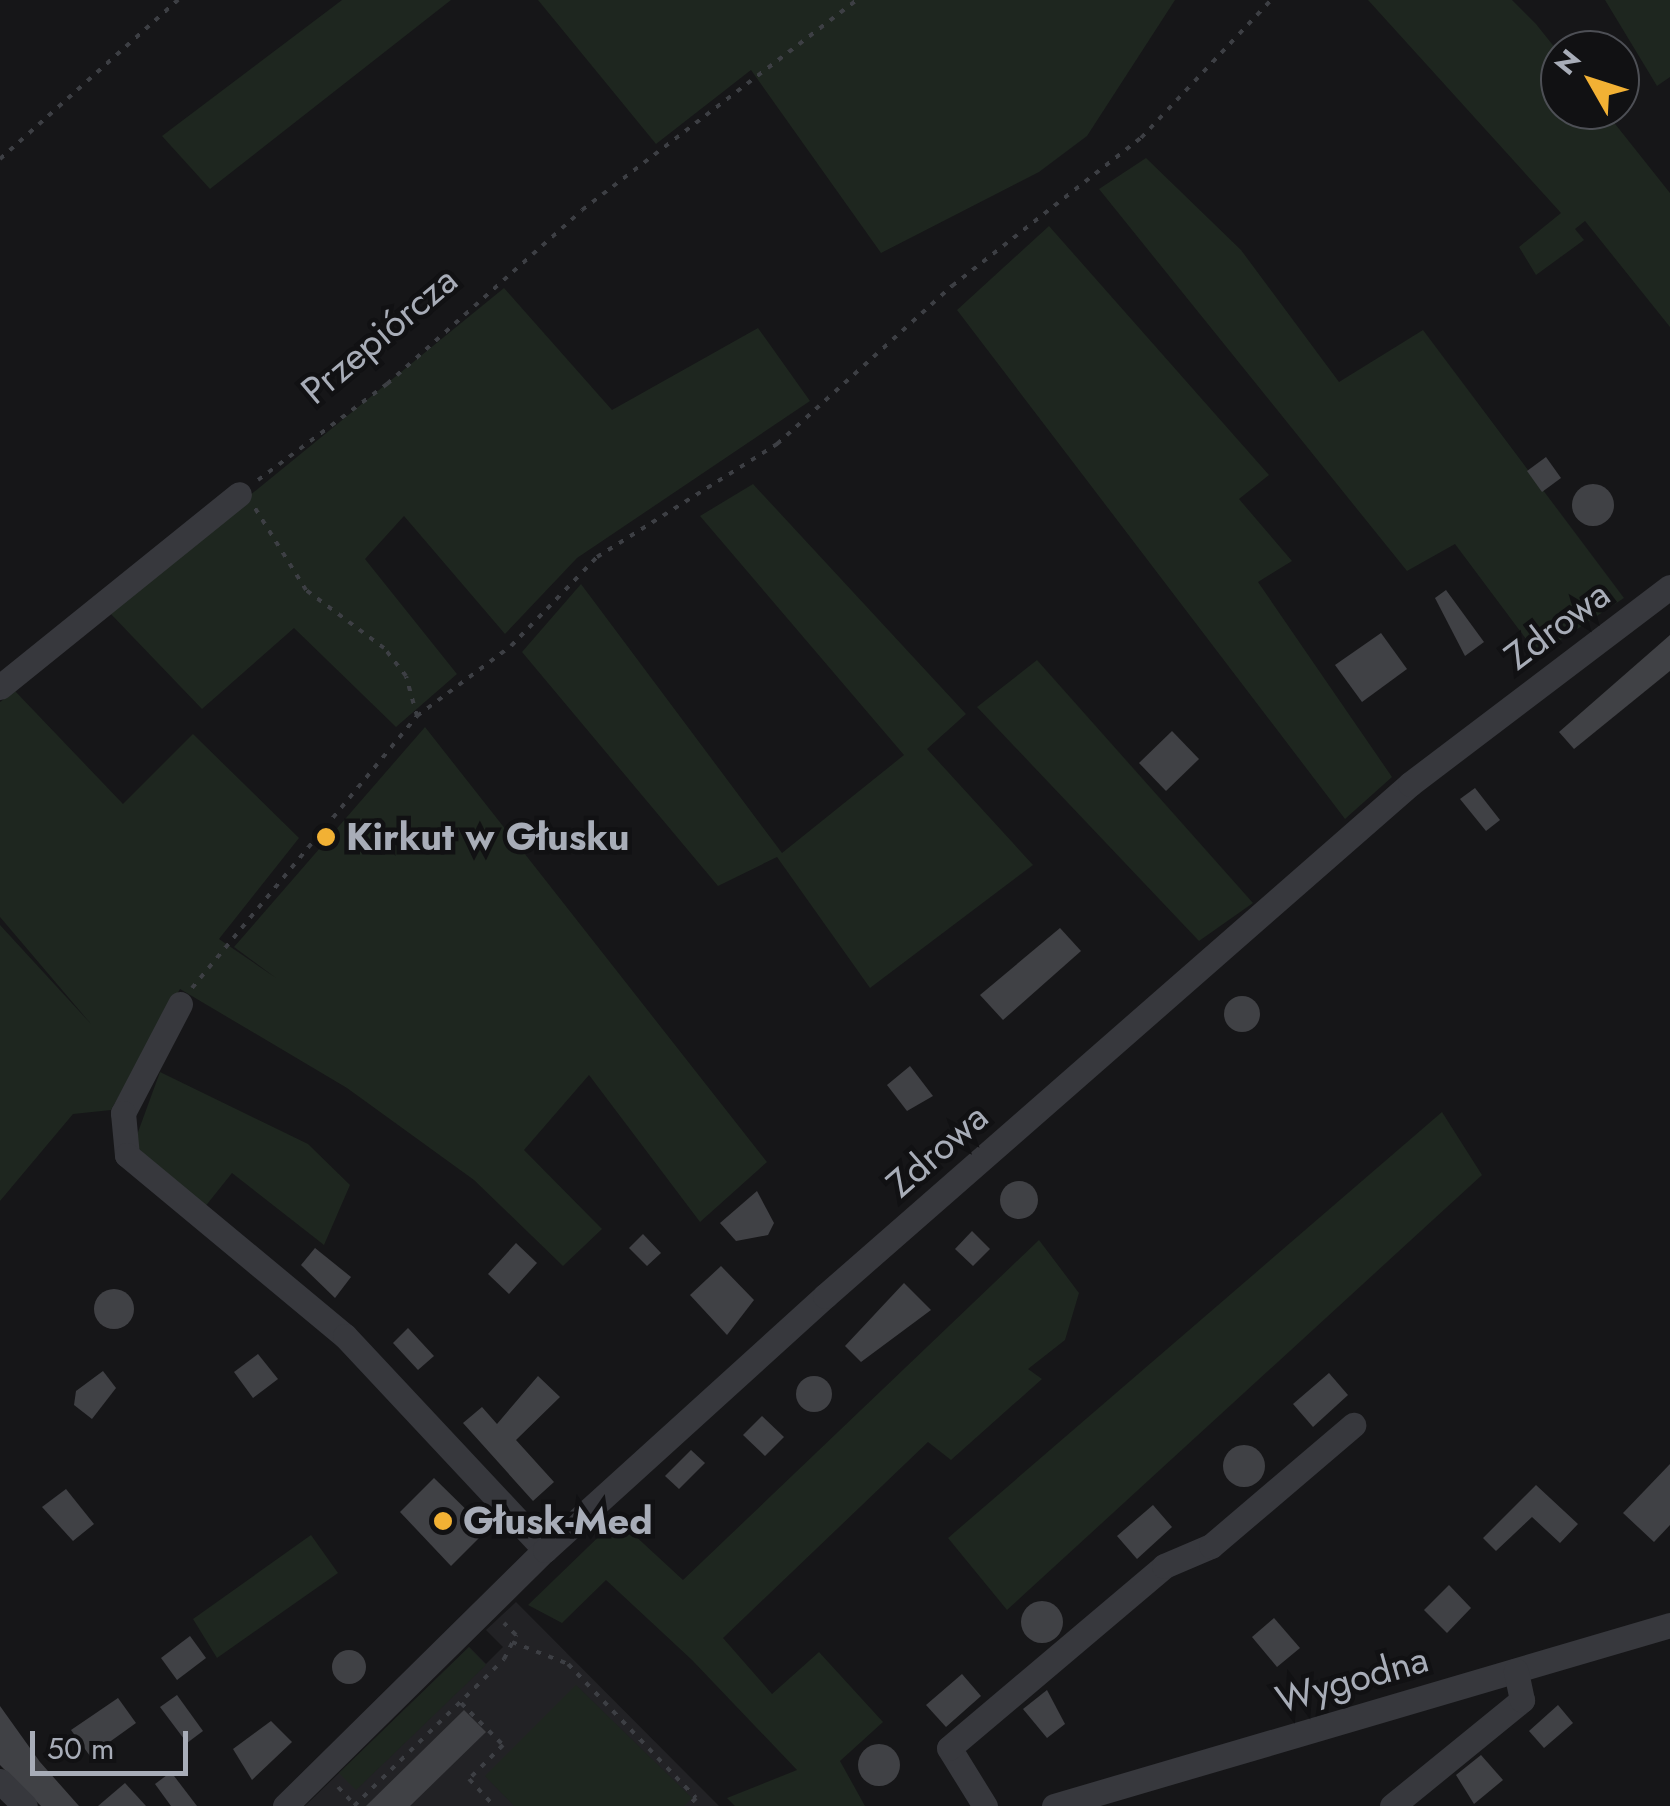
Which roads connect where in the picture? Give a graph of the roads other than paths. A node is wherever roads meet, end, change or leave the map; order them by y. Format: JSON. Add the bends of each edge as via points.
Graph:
{"nodes":[{"id":1,"x":239,"y":494,"type":"road end"},
{"id":2,"x":1670,"y":586,"type":"edge"},
{"id":3,"x":0,"y":687,"type":"edge"},
{"id":4,"x":180,"y":1004,"type":"road end"},
{"id":5,"x":1353,"y":1425,"type":"dead end"},
{"id":6,"x":545,"y":1550,"type":"junction"},
{"id":7,"x":1670,"y":1625,"type":"edge"},
{"id":8,"x":1516,"y":1671,"type":"junction"},
{"id":9,"x":0,"y":1781,"type":"edge"},
{"id":10,"x":25,"y":1806,"type":"edge"},
{"id":11,"x":284,"y":1806,"type":"edge"},
{"id":12,"x":985,"y":1806,"type":"edge"},
{"id":13,"x":1054,"y":1806,"type":"edge"},
{"id":14,"x":1392,"y":1806,"type":"edge"}],
"edges":[{"from":1,"to":3,"type":"street"},
{"from":2,"to":6,"type":"street","name":"Zdrowa","via":[[1410,784]]},
{"from":4,"to":6,"type":"street","via":[[122,1113],[127,1155],[346,1336]]},
{"from":5,"to":12,"type":"street","via":[[1211,1546],[1164,1566],[949,1748]]},
{"from":6,"to":11,"type":"street","name":"Zdrowa"},
{"from":7,"to":8,"type":"street","name":"Wygodna"},
{"from":8,"to":13,"type":"street","name":"Wygodna"},
{"from":8,"to":14,"type":"street","via":[[1522,1700]]},
{"from":9,"to":10,"type":"street"}]}
